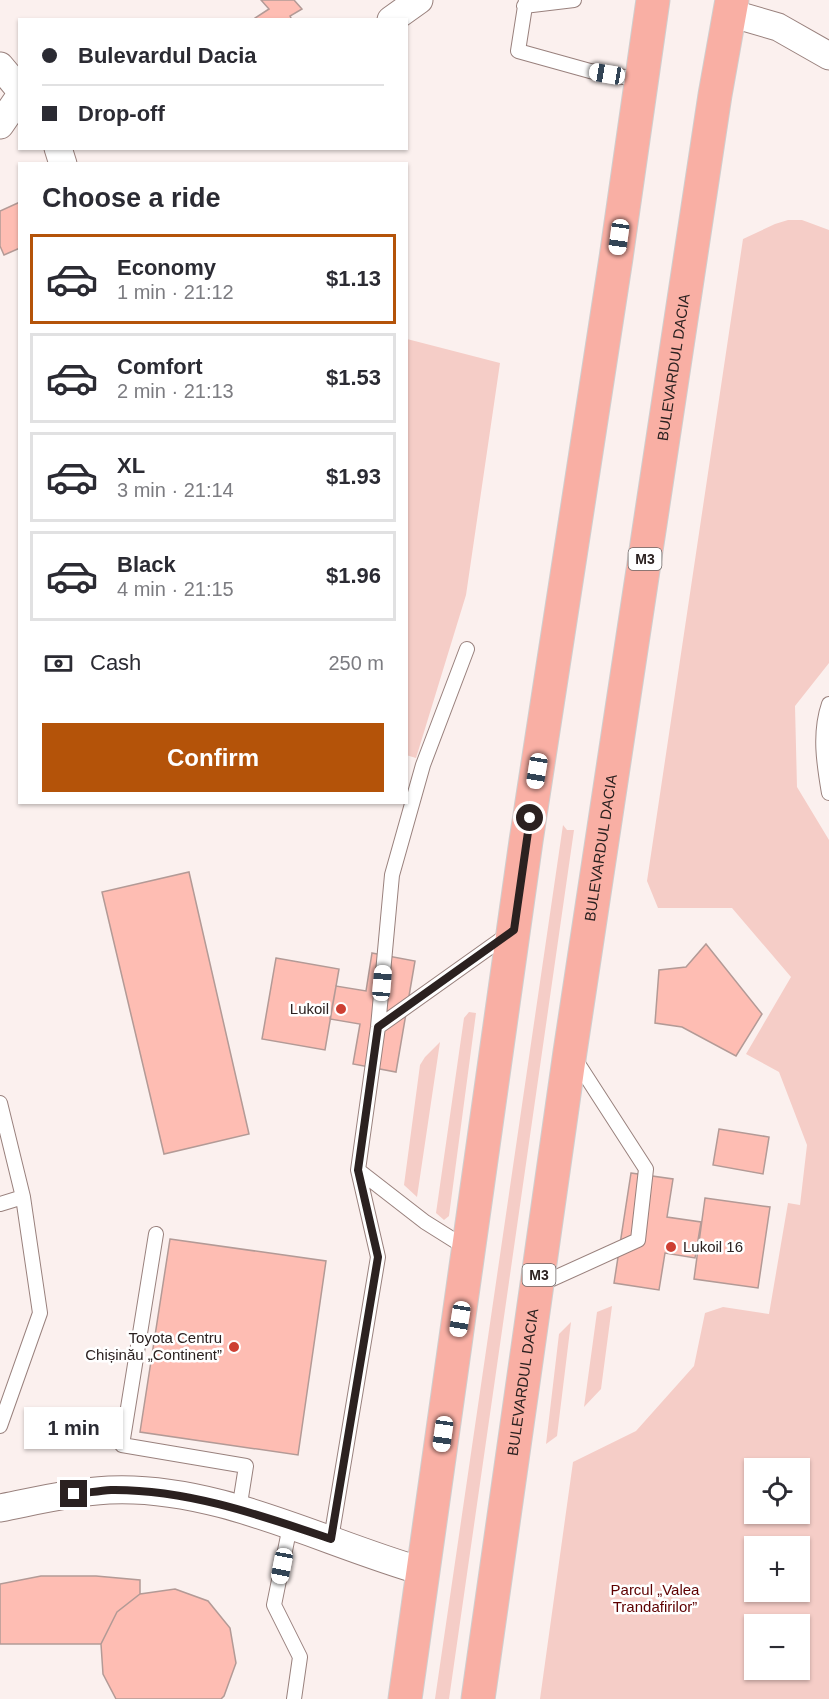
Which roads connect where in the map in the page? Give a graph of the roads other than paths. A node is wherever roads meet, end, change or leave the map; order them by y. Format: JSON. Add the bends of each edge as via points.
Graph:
{"nodes":[{"id":1,"x":419,"y":0,"type":"edge"},
{"id":2,"x":574,"y":0,"type":"edge"},
{"id":3,"x":653,"y":0,"type":"edge"},
{"id":4,"x":525,"y":3,"type":"edge"},
{"id":5,"x":731,"y":7,"type":"edge"},
{"id":6,"x":395,"y":18,"type":"edge"},
{"id":7,"x":829,"y":56,"type":"edge"},
{"id":8,"x":0,"y":66,"type":"edge"},
{"id":9,"x":641,"y":80,"type":"junction"},
{"id":10,"x":18,"y":88,"type":"edge"},
{"id":11,"x":18,"y":99,"type":"edge"},
{"id":12,"x":0,"y":124,"type":"edge"},
{"id":13,"x":467,"y":649,"type":"dead end"},
{"id":14,"x":829,"y":705,"type":"edge"},
{"id":15,"x":829,"y":793,"type":"edge"},
{"id":16,"x":514,"y":930,"type":"junction"},
{"id":17,"x":378,"y":1027,"type":"junction"},
{"id":18,"x":570,"y":1052,"type":"junction"},
{"id":19,"x":1,"y":1111,"type":"edge"},
{"id":20,"x":359,"y":1163,"type":"junction"},
{"id":21,"x":23,"y":1197,"type":"junction"},
{"id":22,"x":0,"y":1204,"type":"edge"},
{"id":23,"x":156,"y":1234,"type":"dead end"},
{"id":24,"x":470,"y":1250,"type":"junction"},
{"id":25,"x":537,"y":1286,"type":"junction"},
{"id":26,"x":0,"y":1426,"type":"edge"},
{"id":27,"x":0,"y":1508,"type":"edge"},
{"id":28,"x":239,"y":1510,"type":"junction"},
{"id":29,"x":290,"y":1526,"type":"junction"},
{"id":30,"x":331,"y":1539,"type":"junction"},
{"id":31,"x":422,"y":1571,"type":"junction"},
{"id":32,"x":294,"y":1699,"type":"edge"},
{"id":33,"x":405,"y":1699,"type":"edge"},
{"id":34,"x":478,"y":1699,"type":"edge"}],
"edges":[{"from":1,"to":6,"type":"street"},
{"from":2,"to":4,"type":"lane"},
{"from":3,"to":9,"type":"highway"},
{"from":4,"to":9,"type":"lane","via":[[518,51]]},
{"from":5,"to":7,"type":"street","via":[[778,27]]},
{"from":5,"to":18,"type":"highway","name":"BULEVARDUL DACIA","number":"M3"},
{"from":8,"to":10,"type":"street"},
{"from":9,"to":16,"type":"highway"},
{"from":11,"to":12,"type":"street"},
{"from":13,"to":17,"type":"lane","via":[[423,765],[392,875]]},
{"from":14,"to":15,"type":"lane","via":[[824,719]]},
{"from":16,"to":17,"type":"lane"},
{"from":16,"to":24,"type":"highway"},
{"from":17,"to":20,"type":"lane"},
{"from":18,"to":25,"type":"highway","name":"BULEVARDUL DACIA","number":"M3"},
{"from":18,"to":25,"type":"lane","via":[[646,1169],[638,1240]]},
{"from":19,"to":21,"type":"lane"},
{"from":20,"to":24,"type":"lane","via":[[425,1222]]},
{"from":20,"to":30,"type":"lane","via":[[378,1257]]},
{"from":21,"to":22,"type":"lane"},
{"from":21,"to":26,"type":"lane","via":[[40,1313]]},
{"from":23,"to":28,"type":"lane","via":[[122,1445],[246,1466]]},
{"from":24,"to":31,"type":"highway"},
{"from":25,"to":34,"type":"highway","name":"BULEVARDUL DACIA","number":"M3"},
{"from":27,"to":28,"type":"street","via":[[110,1490],[153,1492]]},
{"from":28,"to":29,"type":"street"},
{"from":29,"to":30,"type":"street"},
{"from":29,"to":32,"type":"lane","via":[[274,1605],[300,1657]]},
{"from":30,"to":31,"type":"street"},
{"from":31,"to":33,"type":"highway"}]}
